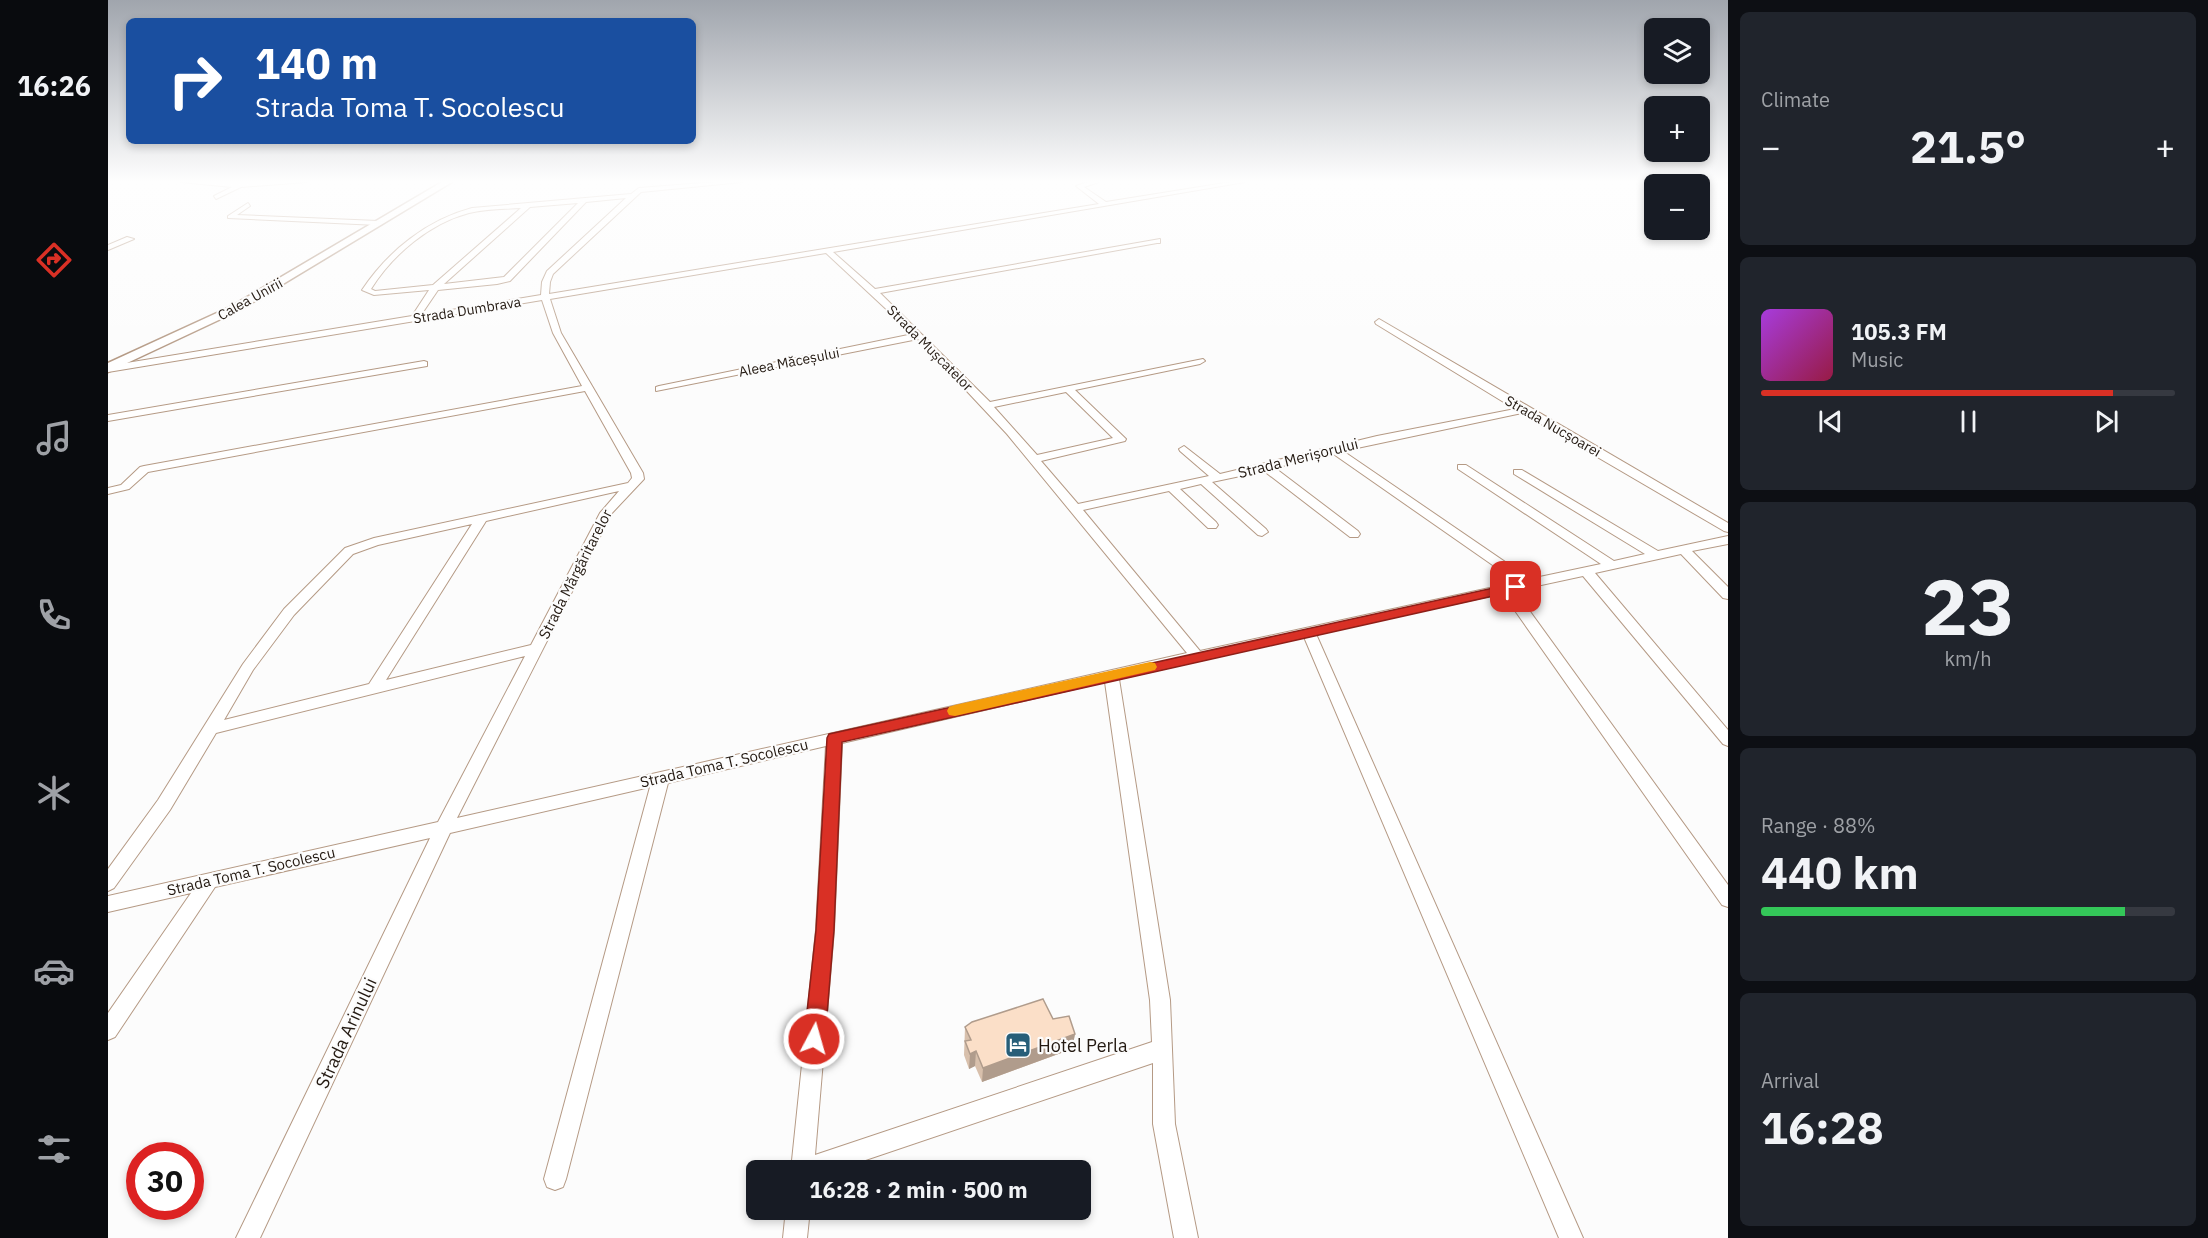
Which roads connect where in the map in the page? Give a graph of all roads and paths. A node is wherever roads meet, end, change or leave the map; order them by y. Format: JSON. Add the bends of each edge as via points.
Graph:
{"nodes":[{"id":1,"x":128,"y":240,"type":"edge"},
{"id":2,"x":350,"y":240,"type":"edge"},
{"id":3,"x":417,"y":240,"type":"edge"},
{"id":4,"x":489,"y":240,"type":"edge"},
{"id":5,"x":545,"y":240,"type":"edge"},
{"id":6,"x":585,"y":240,"type":"edge"},
{"id":7,"x":889,"y":240,"type":"edge"},
{"id":8,"x":1157,"y":241,"type":"dead end"},
{"id":9,"x":108,"y":248,"type":"edge"},
{"id":10,"x":827,"y":250,"type":"junction"},
{"id":11,"x":435,"y":288,"type":"junction"},
{"id":12,"x":873,"y":292,"type":"junction"},
{"id":13,"x":545,"y":297,"type":"junction"},
{"id":14,"x":415,"y":318,"type":"junction"},
{"id":15,"x":1379,"y":322,"type":"dead end"},
{"id":16,"x":919,"y":336,"type":"junction"},
{"id":17,"x":1200,"y":361,"type":"dead end"},
{"id":18,"x":424,"y":364,"type":"dead end"},
{"id":19,"x":108,"y":369,"type":"edge"},
{"id":20,"x":587,"y":388,"type":"junction"},
{"id":21,"x":659,"y":389,"type":"dead end"},
{"id":22,"x":1068,"y":389,"type":"junction"},
{"id":23,"x":986,"y":406,"type":"junction"},
{"id":24,"x":1524,"y":410,"type":"junction"},
{"id":25,"x":108,"y":418,"type":"edge"},
{"id":26,"x":1184,"y":449,"type":"dead end"},
{"id":27,"x":1333,"y":449,"type":"junction"},
{"id":28,"x":1035,"y":459,"type":"junction"},
{"id":29,"x":1266,"y":467,"type":"junction"},
{"id":30,"x":1462,"y":467,"type":"dead end"},
{"id":31,"x":1518,"y":472,"type":"dead end"},
{"id":32,"x":1218,"y":478,"type":"junction"},
{"id":33,"x":1204,"y":481,"type":"junction"},
{"id":34,"x":634,"y":484,"type":"junction"},
{"id":35,"x":1172,"y":488,"type":"junction"},
{"id":36,"x":108,"y":491,"type":"edge"},
{"id":37,"x":1073,"y":509,"type":"junction"},
{"id":38,"x":482,"y":518,"type":"junction"},
{"id":39,"x":1212,"y":525,"type":"dead end"},
{"id":40,"x":1728,"y":528,"type":"edge"},
{"id":41,"x":1262,"y":532,"type":"dead end"},
{"id":42,"x":1354,"y":534,"type":"dead end"},
{"id":43,"x":1728,"y":540,"type":"edge"},
{"id":44,"x":1684,"y":550,"type":"junction"},
{"id":45,"x":1657,"y":556,"type":"junction"},
{"id":46,"x":1613,"y":566,"type":"junction"},
{"id":47,"x":1586,"y":571,"type":"junction"},
{"id":48,"x":1528,"y":584,"type":"junction"},
{"id":49,"x":1503,"y":589,"type":"junction"},
{"id":50,"x":1728,"y":595,"type":"edge"},
{"id":51,"x":1308,"y":631,"type":"junction"},
{"id":52,"x":537,"y":648,"type":"junction"},
{"id":53,"x":1197,"y":656,"type":"junction"},
{"id":54,"x":1111,"y":676,"type":"junction"},
{"id":55,"x":374,"y":688,"type":"junction"},
{"id":56,"x":213,"y":728,"type":"junction"},
{"id":57,"x":834,"y":738,"type":"junction"},
{"id":58,"x":1728,"y":740,"type":"edge"},
{"id":59,"x":662,"y":777,"type":"junction"},
{"id":60,"x":444,"y":827,"type":"junction"},
{"id":61,"x":210,"y":880,"type":"junction"},
{"id":62,"x":108,"y":883,"type":"edge"},
{"id":63,"x":1728,"y":899,"type":"edge"},
{"id":64,"x":108,"y":904,"type":"edge"},
{"id":65,"x":108,"y":1030,"type":"edge"},
{"id":66,"x":1163,"y":1049,"type":"junction"},
{"id":67,"x":803,"y":1160,"type":"edge"},
{"id":68,"x":832,"y":1160,"type":"edge"},
{"id":69,"x":555,"y":1179,"type":"dead end"},
{"id":70,"x":797,"y":1220,"type":"edge"},
{"id":71,"x":248,"y":1238,"type":"edge"},
{"id":72,"x":795,"y":1238,"type":"edge"},
{"id":73,"x":1186,"y":1238,"type":"edge"},
{"id":74,"x":1571,"y":1238,"type":"edge"}],
"edges":[{"from":1,"to":9,"type":"street"},
{"from":2,"to":19,"type":"main road","name":"Calea Unirii","via":[[236,308]]},
{"from":3,"to":11,"type":"street","via":[[387,262],[366,290],[374,293]]},
{"from":4,"to":11,"type":"street"},
{"from":5,"to":11,"type":"street","via":[[507,279]]},
{"from":6,"to":13,"type":"street","via":[[549,273]]},
{"from":7,"to":10,"type":"street","name":"Strada Dumbrava"},
{"from":8,"to":12,"type":"street","name":"Strada Mușcatelor"},
{"from":10,"to":12,"type":"street","name":"Strada Mușcatelor"},
{"from":10,"to":13,"type":"street","name":"Strada Dumbrava"},
{"from":11,"to":14,"type":"street"},
{"from":12,"to":16,"type":"street","name":"Strada Mușcatelor"},
{"from":13,"to":14,"type":"street","name":"Strada Dumbrava"},
{"from":13,"to":20,"type":"street","via":[[558,333]]},
{"from":14,"to":19,"type":"street","name":"Strada Dumbrava"},
{"from":15,"to":24,"type":"street","name":"Strada Nucșoarei"},
{"from":16,"to":21,"type":"street","name":"Aleea Măceșului"},
{"from":16,"to":23,"type":"street","name":"Strada Mușcatelor"},
{"from":17,"to":22,"type":"street"},
{"from":18,"to":25,"type":"street"},
{"from":20,"to":34,"type":"street","via":[[637,473]]},
{"from":20,"to":36,"type":"street","via":[[144,469],[125,487]]},
{"from":22,"to":23,"type":"street"},
{"from":22,"to":28,"type":"street","via":[[1120,439]]},
{"from":23,"to":28,"type":"street","name":"Strada Mușcatelor"},
{"from":24,"to":27,"type":"street","name":"Strada Merișorului"},
{"from":24,"to":40,"type":"street","name":"Strada Nucșoarei"},
{"from":26,"to":32,"type":"street"},
{"from":27,"to":29,"type":"street","name":"Strada Merișorului"},
{"from":27,"to":48,"type":"street"},
{"from":28,"to":37,"type":"street","name":"Strada Mușcatelor"},
{"from":29,"to":32,"type":"street","name":"Strada Merișorului"},
{"from":29,"to":42,"type":"street"},
{"from":30,"to":46,"type":"street"},
{"from":31,"to":45,"type":"street"},
{"from":32,"to":33,"type":"street","name":"Strada Merișorului"},
{"from":33,"to":35,"type":"street","name":"Strada Merișorului"},
{"from":33,"to":41,"type":"street"},
{"from":34,"to":38,"type":"street"},
{"from":34,"to":52,"type":"street","name":"Strada Mărgăritarelor","via":[[606,513]]},
{"from":35,"to":37,"type":"street","name":"Strada Merișorului"},
{"from":35,"to":39,"type":"street"},
{"from":37,"to":53,"type":"street","name":"Strada Mușcatelor"},
{"from":38,"to":55,"type":"street"},
{"from":38,"to":56,"type":"street","via":[[349,551],[289,612],[248,667]]},
{"from":43,"to":44,"type":"street","name":"Strada Toma T. Socolescu"},
{"from":44,"to":45,"type":"street","name":"Strada Toma T. Socolescu"},
{"from":44,"to":50,"type":"street"},
{"from":45,"to":46,"type":"street","name":"Strada Toma T. Socolescu"},
{"from":46,"to":47,"type":"street","name":"Strada Toma T. Socolescu"},
{"from":47,"to":48,"type":"street","name":"Strada Toma T. Socolescu"},
{"from":47,"to":58,"type":"street"},
{"from":48,"to":49,"type":"street","name":"Strada Toma T. Socolescu"},
{"from":49,"to":51,"type":"street","name":"Strada Toma T. Socolescu"},
{"from":49,"to":63,"type":"street"},
{"from":51,"to":53,"type":"street","name":"Strada Toma T. Socolescu"},
{"from":51,"to":74,"type":"street"},
{"from":52,"to":55,"type":"street"},
{"from":52,"to":60,"type":"street","name":"Strada Mărgăritarelor"},
{"from":53,"to":54,"type":"street","name":"Strada Toma T. Socolescu"},
{"from":54,"to":57,"type":"street","name":"Strada Toma T. Socolescu"},
{"from":54,"to":66,"type":"street","via":[[1160,1000]]},
{"from":55,"to":56,"type":"street"},
{"from":56,"to":62,"type":"street"},
{"from":57,"to":59,"type":"street","name":"Strada Toma T. Socolescu"},
{"from":57,"to":67,"type":"street","via":[[825,930]]},
{"from":59,"to":60,"type":"street","name":"Strada Toma T. Socolescu"},
{"from":59,"to":69,"type":"street"},
{"from":60,"to":61,"type":"street","name":"Strada Toma T. Socolescu"},
{"from":60,"to":71,"type":"street","name":"Strada Arinului"},
{"from":61,"to":64,"type":"street","name":"Strada Toma T. Socolescu"},
{"from":61,"to":65,"type":"street"},
{"from":66,"to":68,"type":"street"},
{"from":66,"to":73,"type":"street","via":[[1164,1124]]},
{"from":70,"to":72,"type":"street"}]}
